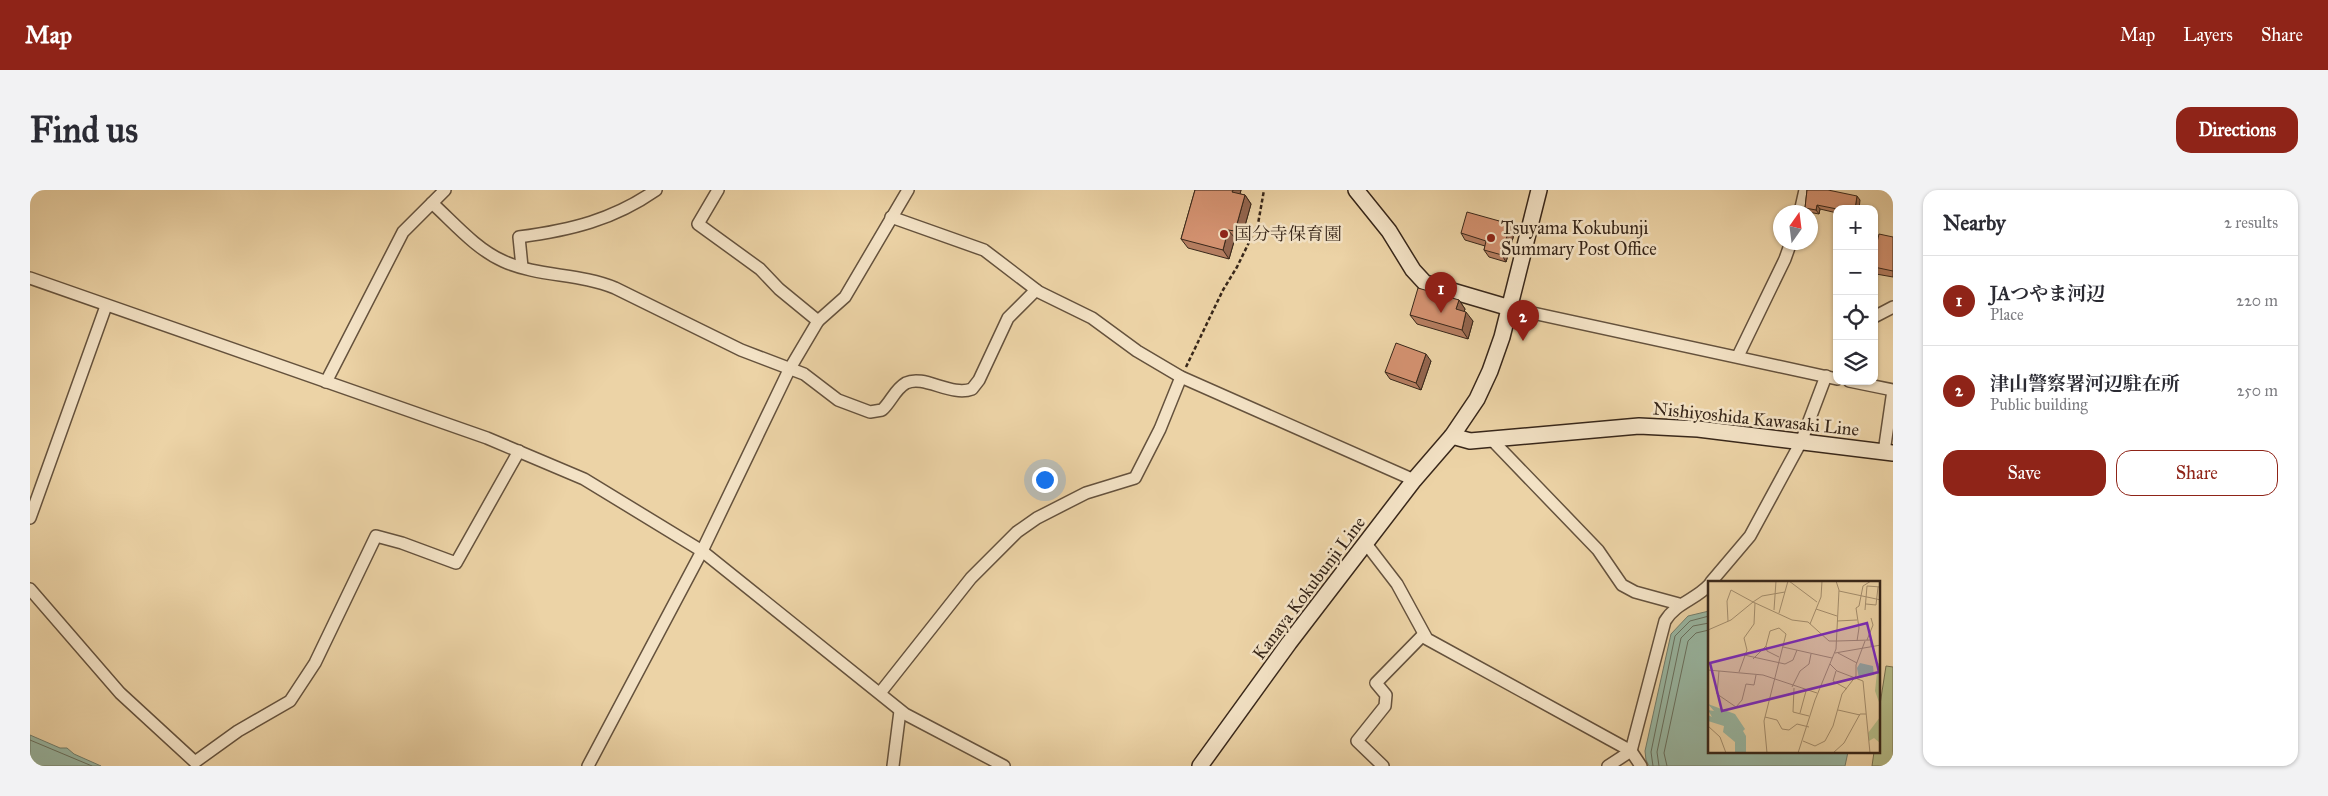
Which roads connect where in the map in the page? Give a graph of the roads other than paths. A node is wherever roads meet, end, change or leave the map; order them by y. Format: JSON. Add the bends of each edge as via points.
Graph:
{"nodes":[{"id":1,"x":445,"y":190,"type":"edge"},
{"id":2,"x":656,"y":190,"type":"edge"},
{"id":3,"x":718,"y":190,"type":"edge"},
{"id":4,"x":908,"y":190,"type":"edge"},
{"id":5,"x":1356,"y":190,"type":"edge"},
{"id":6,"x":1540,"y":190,"type":"edge"},
{"id":7,"x":1804,"y":190,"type":"edge"},
{"id":8,"x":432,"y":203,"type":"junction"},
{"id":9,"x":1801,"y":205,"type":"edge"},
{"id":10,"x":891,"y":216,"type":"junction"},
{"id":11,"x":1788,"y":250,"type":"edge"},
{"id":12,"x":522,"y":268,"type":"junction"},
{"id":13,"x":30,"y":278,"type":"edge"},
{"id":14,"x":1036,"y":290,"type":"junction"},
{"id":15,"x":106,"y":306,"type":"junction"},
{"id":16,"x":1510,"y":308,"type":"junction"},
{"id":17,"x":1893,"y":308,"type":"edge"},
{"id":18,"x":1878,"y":315,"type":"edge"},
{"id":19,"x":818,"y":321,"type":"junction"},
{"id":20,"x":1738,"y":356,"type":"junction"},
{"id":21,"x":789,"y":370,"type":"junction"},
{"id":22,"x":1181,"y":377,"type":"junction"},
{"id":23,"x":1831,"y":377,"type":"edge"},
{"id":24,"x":326,"y":382,"type":"junction"},
{"id":25,"x":1867,"y":385,"type":"edge"},
{"id":26,"x":1452,"y":436,"type":"junction"},
{"id":27,"x":1491,"y":439,"type":"junction"},
{"id":28,"x":1801,"y":442,"type":"junction"},
{"id":29,"x":519,"y":451,"type":"junction"},
{"id":30,"x":1889,"y":452,"type":"edge"},
{"id":31,"x":1414,"y":480,"type":"junction"},
{"id":32,"x":30,"y":518,"type":"edge"},
{"id":33,"x":1367,"y":545,"type":"junction"},
{"id":34,"x":702,"y":551,"type":"junction"},
{"id":35,"x":1712,"y":581,"type":"edge"},
{"id":36,"x":1708,"y":585,"type":"edge"},
{"id":37,"x":30,"y":589,"type":"edge"},
{"id":38,"x":1680,"y":604,"type":"junction"},
{"id":39,"x":1423,"y":635,"type":"junction"},
{"id":40,"x":880,"y":693,"type":"junction"},
{"id":41,"x":900,"y":711,"type":"junction"},
{"id":42,"x":1631,"y":751,"type":"junction"},
{"id":43,"x":588,"y":766,"type":"edge"},
{"id":44,"x":893,"y":766,"type":"edge"},
{"id":45,"x":1004,"y":766,"type":"edge"},
{"id":46,"x":1200,"y":766,"type":"edge"},
{"id":47,"x":1383,"y":766,"type":"edge"},
{"id":48,"x":1608,"y":766,"type":"edge"},
{"id":49,"x":1641,"y":766,"type":"edge"}],
"edges":[{"from":1,"to":8,"type":"street"},
{"from":2,"to":12,"type":"street","via":[[633,206],[602,219],[567,230],[519,237]]},
{"from":3,"to":19,"type":"street","via":[[698,224],[760,270]]},
{"from":4,"to":10,"type":"street"},
{"from":5,"to":16,"type":"main road","via":[[1425,283]]},
{"from":6,"to":16,"type":"main road"},
{"from":7,"to":9,"type":"street"},
{"from":8,"to":12,"type":"street","via":[[487,253]]},
{"from":8,"to":24,"type":"street","via":[[403,232]]},
{"from":10,"to":14,"type":"street","via":[[984,250]]},
{"from":10,"to":19,"type":"street","via":[[845,297]]},
{"from":11,"to":20,"type":"street"},
{"from":12,"to":21,"type":"street","via":[[598,281]]},
{"from":13,"to":15,"type":"street"},
{"from":14,"to":21,"type":"street","via":[[1008,318],[979,380],[967,390],[913,381],[899,388],[882,410],[870,412],[830,396],[804,374]]},
{"from":14,"to":22,"type":"street","via":[[1092,318]]},
{"from":15,"to":24,"type":"street"},
{"from":15,"to":32,"type":"street"},
{"from":16,"to":20,"type":"street"},
{"from":16,"to":26,"type":"main road","via":[[1483,386]]},
{"from":17,"to":18,"type":"street"},
{"from":19,"to":21,"type":"street"},
{"from":20,"to":23,"type":"street"},
{"from":21,"to":34,"type":"street"},
{"from":22,"to":31,"type":"street"},
{"from":22,"to":40,"type":"street","via":[[1135,478],[1086,493],[1036,518],[1017,532],[971,578]]},
{"from":23,"to":28,"type":"street"},
{"from":24,"to":29,"type":"street"},
{"from":25,"to":30,"type":"street","via":[[1893,390]]},
{"from":26,"to":27,"type":"main road","name":"Nishiyoshida Kawasaki Line","via":[[1470,441]]},
{"from":26,"to":31,"type":"main road","name":"Kanaya Kokubunji Line"},
{"from":27,"to":28,"type":"main road","name":"Nishiyoshida Kawasaki Line","via":[[1639,426],[1698,428]]},
{"from":27,"to":38,"type":"street","via":[[1598,550],[1622,585],[1635,592]]},
{"from":28,"to":30,"type":"main road","name":"Nishiyoshida Kawasaki Line"},
{"from":28,"to":35,"type":"street","via":[[1750,536]]},
{"from":29,"to":34,"type":"street","via":[[584,479]]},
{"from":29,"to":37,"type":"street","via":[[456,563],[376,536],[315,663],[290,701],[238,731],[195,762],[120,693]]},
{"from":31,"to":33,"type":"main road","name":"Kanaya Kokubunji Line"},
{"from":33,"to":39,"type":"street","via":[[1398,584]]},
{"from":33,"to":46,"type":"main road","name":"Kanaya Kokubunji Line","via":[[1289,644]]},
{"from":34,"to":40,"type":"street"},
{"from":34,"to":43,"type":"street"},
{"from":36,"to":38,"type":"street","via":[[1697,597]]},
{"from":38,"to":42,"type":"street","via":[[1668,616],[1661,631]]},
{"from":39,"to":42,"type":"street","via":[[1432,643]]},
{"from":39,"to":47,"type":"street","via":[[1376,683],[1384,690],[1386,700],[1381,712],[1357,742]]},
{"from":40,"to":41,"type":"street"},
{"from":41,"to":44,"type":"street"},
{"from":41,"to":45,"type":"street"},
{"from":42,"to":48,"type":"street"},
{"from":42,"to":49,"type":"street"}]}
